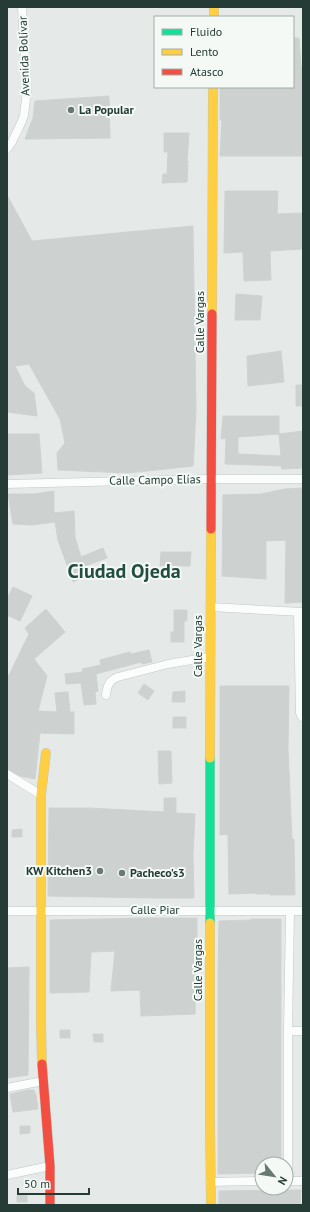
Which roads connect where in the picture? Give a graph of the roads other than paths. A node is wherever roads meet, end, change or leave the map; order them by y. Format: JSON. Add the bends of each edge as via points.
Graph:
{"nodes":[{"id":1,"x":22,"y":7,"type":"edge"},
{"id":2,"x":213,"y":88,"type":"edge"},
{"id":3,"x":7,"y":149,"type":"edge"},
{"id":4,"x":211,"y":479,"type":"junction"},
{"id":5,"x":303,"y":479,"type":"edge"},
{"id":6,"x":7,"y":484,"type":"edge"},
{"id":7,"x":210,"y":607,"type":"junction"},
{"id":8,"x":301,"y":612,"type":"edge"},
{"id":9,"x":210,"y":657,"type":"junction"},
{"id":10,"x":106,"y":695,"type":"dead end"},
{"id":11,"x":303,"y":717,"type":"edge"},
{"id":12,"x":46,"y":753,"type":"dead end"},
{"id":13,"x":7,"y":774,"type":"edge"},
{"id":14,"x":41,"y":795,"type":"junction"},
{"id":15,"x":40,"y":910,"type":"junction"},
{"id":16,"x":7,"y":911,"type":"edge"},
{"id":17,"x":210,"y":911,"type":"junction"},
{"id":18,"x":290,"y":911,"type":"junction"},
{"id":19,"x":303,"y":911,"type":"edge"},
{"id":20,"x":288,"y":1031,"type":"junction"},
{"id":21,"x":303,"y":1031,"type":"edge"},
{"id":22,"x":43,"y":1081,"type":"junction"},
{"id":23,"x":7,"y":1088,"type":"edge"},
{"id":24,"x":287,"y":1156,"type":"edge"},
{"id":25,"x":50,"y":1166,"type":"junction"},
{"id":26,"x":7,"y":1175,"type":"edge"},
{"id":27,"x":254,"y":1181,"type":"edge"},
{"id":28,"x":210,"y":1182,"type":"junction"},
{"id":29,"x":50,"y":1205,"type":"edge"},
{"id":30,"x":211,"y":1205,"type":"edge"}],
"edges":[{"from":1,"to":3,"type":"street","name":"Avenida Bolívar","via":[[27,91],[22,121]]},
{"from":2,"to":4,"type":"street","name":"Calle Vargas"},
{"from":4,"to":5,"type":"street","name":"Calle Campo Elías"},
{"from":4,"to":6,"type":"street","name":"Calle Campo Elías"},
{"from":4,"to":7,"type":"street","name":"Calle Vargas"},
{"from":7,"to":8,"type":"street"},
{"from":7,"to":9,"type":"street","name":"Calle Vargas"},
{"from":8,"to":11,"type":"street","via":[[300,713]]},
{"from":9,"to":10,"type":"street","via":[[168,664],[118,677],[110,682]]},
{"from":9,"to":17,"type":"street","name":"Calle Vargas"},
{"from":12,"to":14,"type":"street"},
{"from":13,"to":14,"type":"street"},
{"from":14,"to":15,"type":"street"},
{"from":15,"to":16,"type":"street","name":"Calle Piar"},
{"from":15,"to":17,"type":"street","name":"Calle Piar"},
{"from":15,"to":22,"type":"street"},
{"from":17,"to":18,"type":"street","name":"Calle Piar"},
{"from":17,"to":28,"type":"street","name":"Calle Vargas"},
{"from":18,"to":19,"type":"street","name":"Calle Piar"},
{"from":18,"to":20,"type":"street"},
{"from":20,"to":21,"type":"street"},
{"from":20,"to":24,"type":"street"},
{"from":22,"to":23,"type":"street"},
{"from":22,"to":25,"type":"street"},
{"from":25,"to":26,"type":"street"},
{"from":25,"to":29,"type":"street"},
{"from":27,"to":28,"type":"street"},
{"from":28,"to":30,"type":"street","name":"Calle Vargas"}]}
